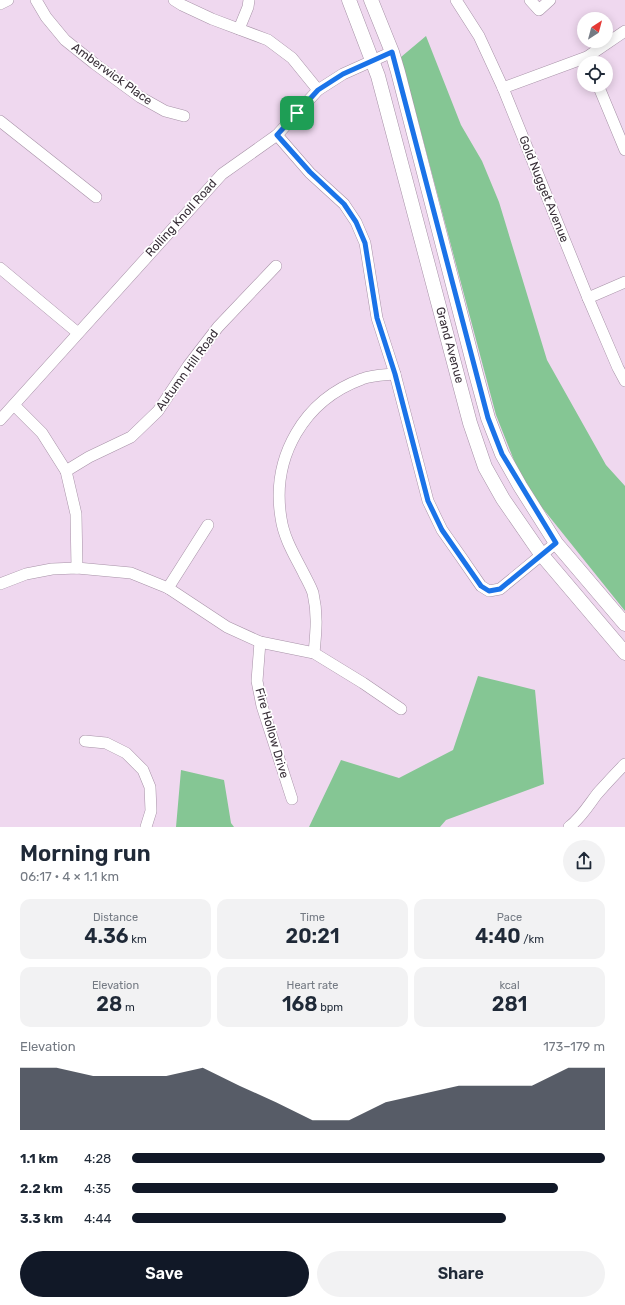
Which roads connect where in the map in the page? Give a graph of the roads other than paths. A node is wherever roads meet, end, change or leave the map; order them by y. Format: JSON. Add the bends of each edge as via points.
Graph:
{"nodes":[{"id":1,"x":8,"y":0,"type":"edge"},
{"id":2,"x":36,"y":0,"type":"edge"},
{"id":3,"x":174,"y":0,"type":"edge"},
{"id":4,"x":248,"y":0,"type":"edge"},
{"id":5,"x":349,"y":0,"type":"edge"},
{"id":6,"x":371,"y":0,"type":"edge"},
{"id":7,"x":456,"y":0,"type":"edge"},
{"id":8,"x":530,"y":0,"type":"edge"},
{"id":9,"x":550,"y":0,"type":"edge"},
{"id":10,"x":0,"y":4,"type":"edge"},
{"id":11,"x":239,"y":29,"type":"junction"},
{"id":12,"x":625,"y":31,"type":"edge"},
{"id":13,"x":392,"y":52,"type":"junction"},
{"id":14,"x":593,"y":56,"type":"edge"},
{"id":15,"x":372,"y":61,"type":"junction"},
{"id":16,"x":577,"y":64,"type":"edge"},
{"id":17,"x":502,"y":88,"type":"junction"},
{"id":18,"x":318,"y":90,"type":"junction"},
{"id":19,"x":601,"y":92,"type":"edge"},
{"id":20,"x":184,"y":116,"type":"dead end"},
{"id":21,"x":0,"y":121,"type":"edge"},
{"id":22,"x":277,"y":135,"type":"junction"},
{"id":23,"x":625,"y":150,"type":"edge"},
{"id":24,"x":96,"y":197,"type":"dead end"},
{"id":25,"x":276,"y":266,"type":"dead end"},
{"id":26,"x":1,"y":270,"type":"edge"},
{"id":27,"x":625,"y":282,"type":"edge"},
{"id":28,"x":588,"y":298,"type":"junction"},
{"id":29,"x":78,"y":333,"type":"junction"},
{"id":30,"x":395,"y":374,"type":"junction"},
{"id":31,"x":625,"y":381,"type":"edge"},
{"id":32,"x":14,"y":405,"type":"junction"},
{"id":33,"x":0,"y":420,"type":"edge"},
{"id":34,"x":66,"y":471,"type":"junction"},
{"id":35,"x":208,"y":525,"type":"dead end"},
{"id":36,"x":556,"y":543,"type":"junction"},
{"id":37,"x":541,"y":554,"type":"junction"},
{"id":38,"x":77,"y":568,"type":"junction"},
{"id":39,"x":0,"y":584,"type":"edge"},
{"id":40,"x":168,"y":588,"type":"junction"},
{"id":41,"x":625,"y":624,"type":"edge"},
{"id":42,"x":260,"y":642,"type":"junction"},
{"id":43,"x":625,"y":653,"type":"edge"},
{"id":44,"x":314,"y":654,"type":"junction"},
{"id":45,"x":401,"y":709,"type":"dead end"},
{"id":46,"x":85,"y":741,"type":"dead end"},
{"id":47,"x":625,"y":764,"type":"edge"},
{"id":48,"x":292,"y":799,"type":"dead end"},
{"id":49,"x":146,"y":827,"type":"edge"},
{"id":50,"x":569,"y":827,"type":"edge"}],
"edges":[{"from":1,"to":10,"type":"street"},
{"from":2,"to":20,"type":"street","name":"Amberwick Place","via":[[65,40],[95,64],[140,97],[166,111]]},
{"from":3,"to":11,"type":"street"},
{"from":4,"to":11,"type":"street","via":[[248,7]]},
{"from":5,"to":15,"type":"main road","name":"Grand Avenue"},
{"from":6,"to":13,"type":"main road","name":"Grand Avenue"},
{"from":7,"to":17,"type":"street","name":"Gold Nugget Avenue","via":[[480,36]]},
{"from":8,"to":9,"type":"street","via":[[539,10]]},
{"from":11,"to":18,"type":"street","via":[[268,40],[292,58]]},
{"from":12,"to":14,"type":"street"},
{"from":13,"to":15,"type":"street","name":"Rolling Knoll Road"},
{"from":13,"to":36,"type":"main road","name":"Grand Avenue","via":[[488,418],[502,454]]},
{"from":15,"to":18,"type":"street","name":"Rolling Knoll Road","via":[[343,74]]},
{"from":15,"to":37,"type":"main road","name":"Grand Avenue","via":[[482,460],[503,499]]},
{"from":16,"to":17,"type":"street"},
{"from":17,"to":28,"type":"street","name":"Gold Nugget Avenue"},
{"from":18,"to":22,"type":"street","name":"Rolling Knoll Road"},
{"from":19,"to":23,"type":"street"},
{"from":21,"to":24,"type":"street"},
{"from":22,"to":29,"type":"street","name":"Rolling Knoll Road","via":[[222,174]]},
{"from":22,"to":30,"type":"street","via":[[310,172],[344,204],[356,222],[365,243],[377,318]]},
{"from":25,"to":34,"type":"street","name":"Autumn Hill Road","via":[[218,327],[158,411],[131,436]]},
{"from":26,"to":29,"type":"street"},
{"from":27,"to":28,"type":"street"},
{"from":28,"to":31,"type":"street","name":"Gold Nugget Avenue"},
{"from":29,"to":32,"type":"street","name":"Rolling Knoll Road"},
{"from":30,"to":37,"type":"street","via":[[428,501],[442,530],[481,586],[489,591],[500,589]]},
{"from":30,"to":44,"type":"street","via":[[364,378],[343,387],[323,401],[305,418],[282,462],[281,518],[287,540],[313,592],[318,619]]},
{"from":32,"to":33,"type":"street","name":"Rolling Knoll Road"},
{"from":32,"to":34,"type":"street","via":[[42,433]]},
{"from":34,"to":38,"type":"street","via":[[76,514]]},
{"from":35,"to":40,"type":"street"},
{"from":36,"to":37,"type":"street"},
{"from":36,"to":41,"type":"main road","name":"Grand Avenue"},
{"from":37,"to":43,"type":"main road","name":"Grand Avenue"},
{"from":38,"to":39,"type":"street","via":[[32,573]]},
{"from":38,"to":40,"type":"street","via":[[131,573]]},
{"from":40,"to":42,"type":"street","via":[[227,627]]},
{"from":42,"to":44,"type":"street"},
{"from":42,"to":48,"type":"street","name":"Fire Hollow Drive","via":[[257,681],[262,706]]},
{"from":44,"to":45,"type":"street","via":[[363,682]]},
{"from":46,"to":49,"type":"street","via":[[106,743],[126,752],[143,770],[150,787],[151,811]]},
{"from":47,"to":50,"type":"street","via":[[597,794],[585,813]]}]}
